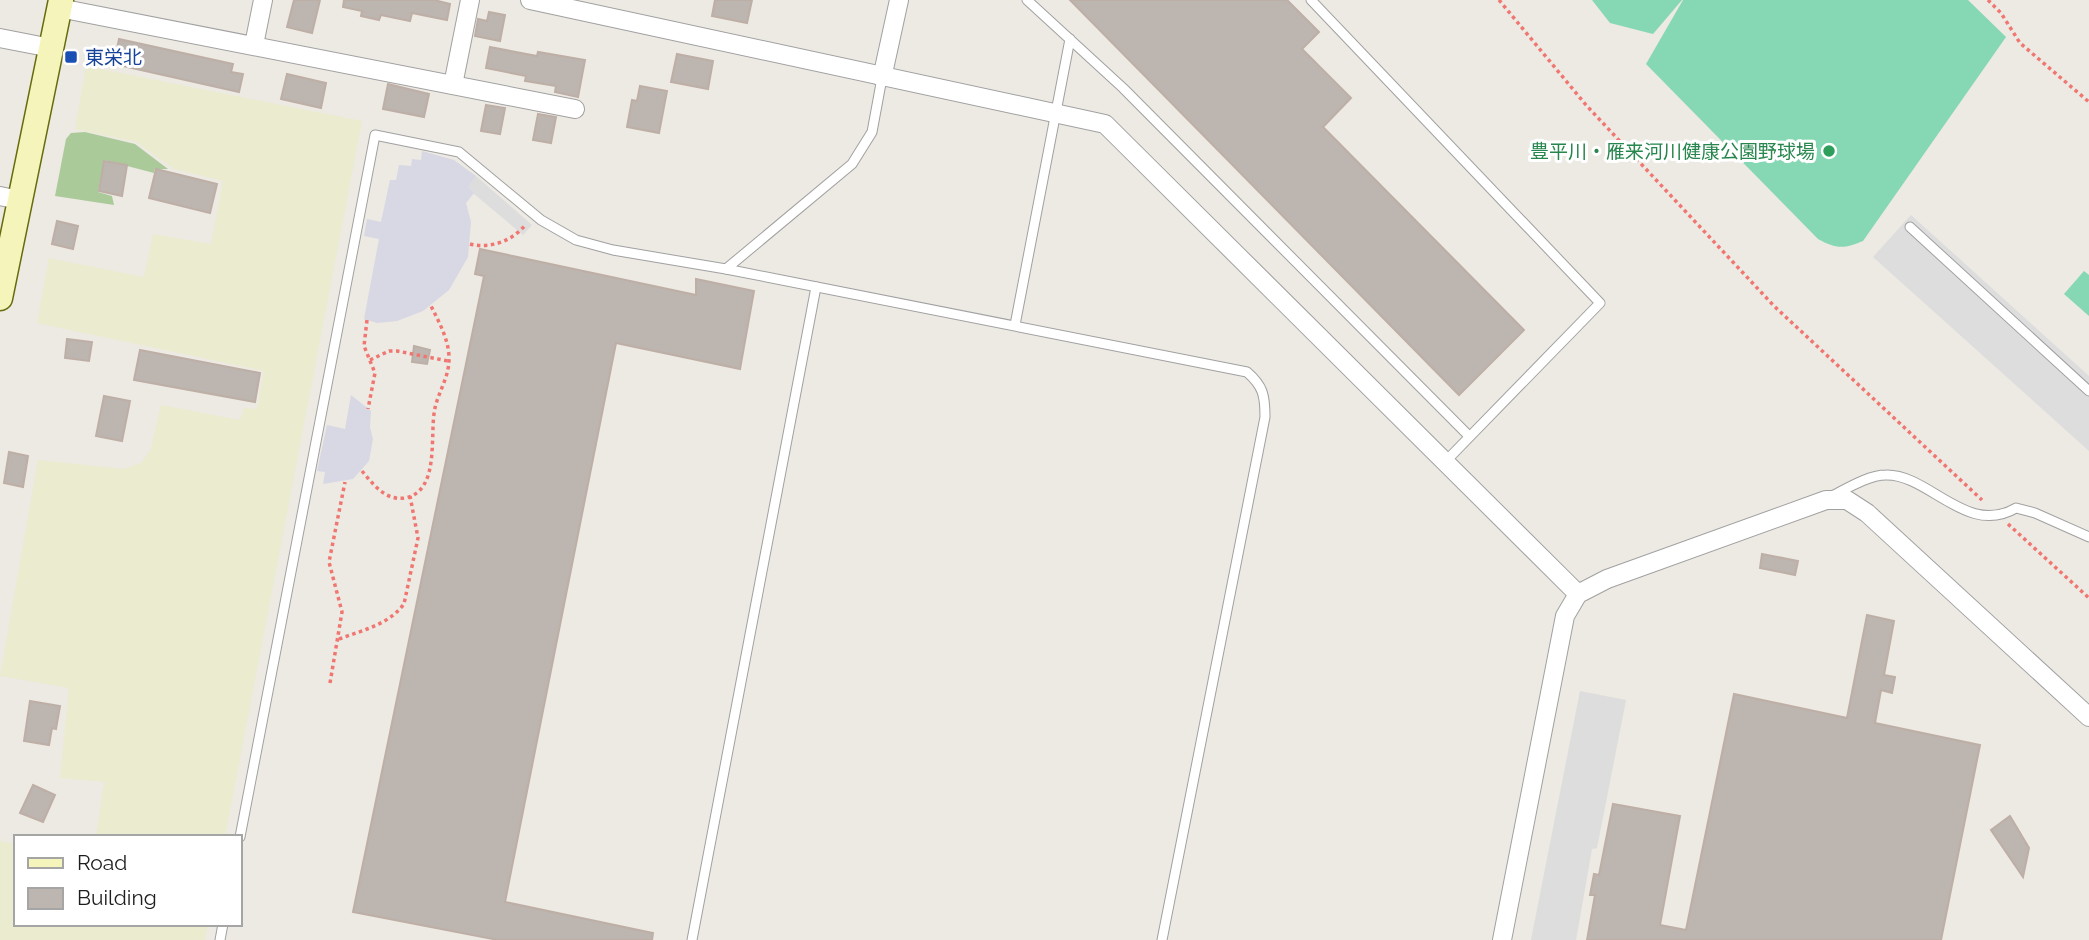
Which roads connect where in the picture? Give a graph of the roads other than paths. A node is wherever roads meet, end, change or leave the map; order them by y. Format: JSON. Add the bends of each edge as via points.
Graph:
{"nodes":[{"id":1,"x":263,"y":0,"type":"edge"},
{"id":2,"x":470,"y":0,"type":"edge"},
{"id":3,"x":530,"y":0,"type":"edge"},
{"id":4,"x":899,"y":0,"type":"edge"},
{"id":5,"x":1027,"y":0,"type":"edge"},
{"id":6,"x":1311,"y":0,"type":"edge"},
{"id":7,"x":60,"y":4,"type":"edge"},
{"id":8,"x":0,"y":38,"type":"edge"},
{"id":9,"x":1070,"y":39,"type":"junction"},
{"id":10,"x":254,"y":45,"type":"junction"},
{"id":11,"x":51,"y":48,"type":"junction"},
{"id":12,"x":882,"y":78,"type":"junction"},
{"id":13,"x":453,"y":85,"type":"junction"},
{"id":14,"x":575,"y":109,"type":"dead end"},
{"id":15,"x":1054,"y":111,"type":"junction"},
{"id":16,"x":10,"y":198,"type":"edge"},
{"id":17,"x":1910,"y":228,"type":"dead end"},
{"id":18,"x":726,"y":269,"type":"junction"},
{"id":19,"x":816,"y":287,"type":"junction"},
{"id":20,"x":0,"y":298,"type":"edge"},
{"id":21,"x":1014,"y":325,"type":"junction"},
{"id":22,"x":2089,"y":391,"type":"edge"},
{"id":23,"x":1469,"y":436,"type":"junction"},
{"id":24,"x":1445,"y":461,"type":"junction"},
{"id":25,"x":1826,"y":500,"type":"junction"},
{"id":26,"x":2089,"y":537,"type":"edge"},
{"id":27,"x":1578,"y":594,"type":"junction"},
{"id":28,"x":2089,"y":717,"type":"edge"},
{"id":29,"x":240,"y":835,"type":"edge"},
{"id":30,"x":692,"y":940,"type":"edge"},
{"id":31,"x":1162,"y":940,"type":"edge"},
{"id":32,"x":1502,"y":940,"type":"edge"}],
"edges":[{"from":1,"to":10,"type":"street"},
{"from":2,"to":13,"type":"street"},
{"from":3,"to":12,"type":"street"},
{"from":4,"to":12,"type":"street"},
{"from":5,"to":9,"type":"lane"},
{"from":6,"to":23,"type":"lane","via":[[1600,303]]},
{"from":7,"to":10,"type":"street"},
{"from":7,"to":11,"type":"street"},
{"from":8,"to":11,"type":"street"},
{"from":9,"to":15,"type":"lane"},
{"from":9,"to":23,"type":"lane"},
{"from":10,"to":13,"type":"street"},
{"from":11,"to":16,"type":"street"},
{"from":12,"to":15,"type":"street"},
{"from":12,"to":18,"type":"lane","via":[[872,132],[852,164]]},
{"from":13,"to":14,"type":"street"},
{"from":15,"to":21,"type":"lane"},
{"from":15,"to":24,"type":"street","via":[[1105,124]]},
{"from":16,"to":20,"type":"street"},
{"from":17,"to":22,"type":"lane"},
{"from":18,"to":19,"type":"lane"},
{"from":18,"to":29,"type":"lane","via":[[576,240],[534,215],[459,152],[375,135]]},
{"from":19,"to":21,"type":"lane"},
{"from":19,"to":30,"type":"lane"},
{"from":21,"to":31,"type":"lane","via":[[1247,372],[1265,394],[1265,417]]},
{"from":23,"to":24,"type":"lane"},
{"from":24,"to":27,"type":"street"},
{"from":25,"to":26,"type":"lane","via":[[1850,486],[1885,475],[1976,514],[2000,517],[2016,508]]},
{"from":25,"to":27,"type":"street","via":[[1607,579]]},
{"from":25,"to":28,"type":"street","via":[[1847,500],[1867,513]]},
{"from":27,"to":32,"type":"street","via":[[1565,617]]}]}
